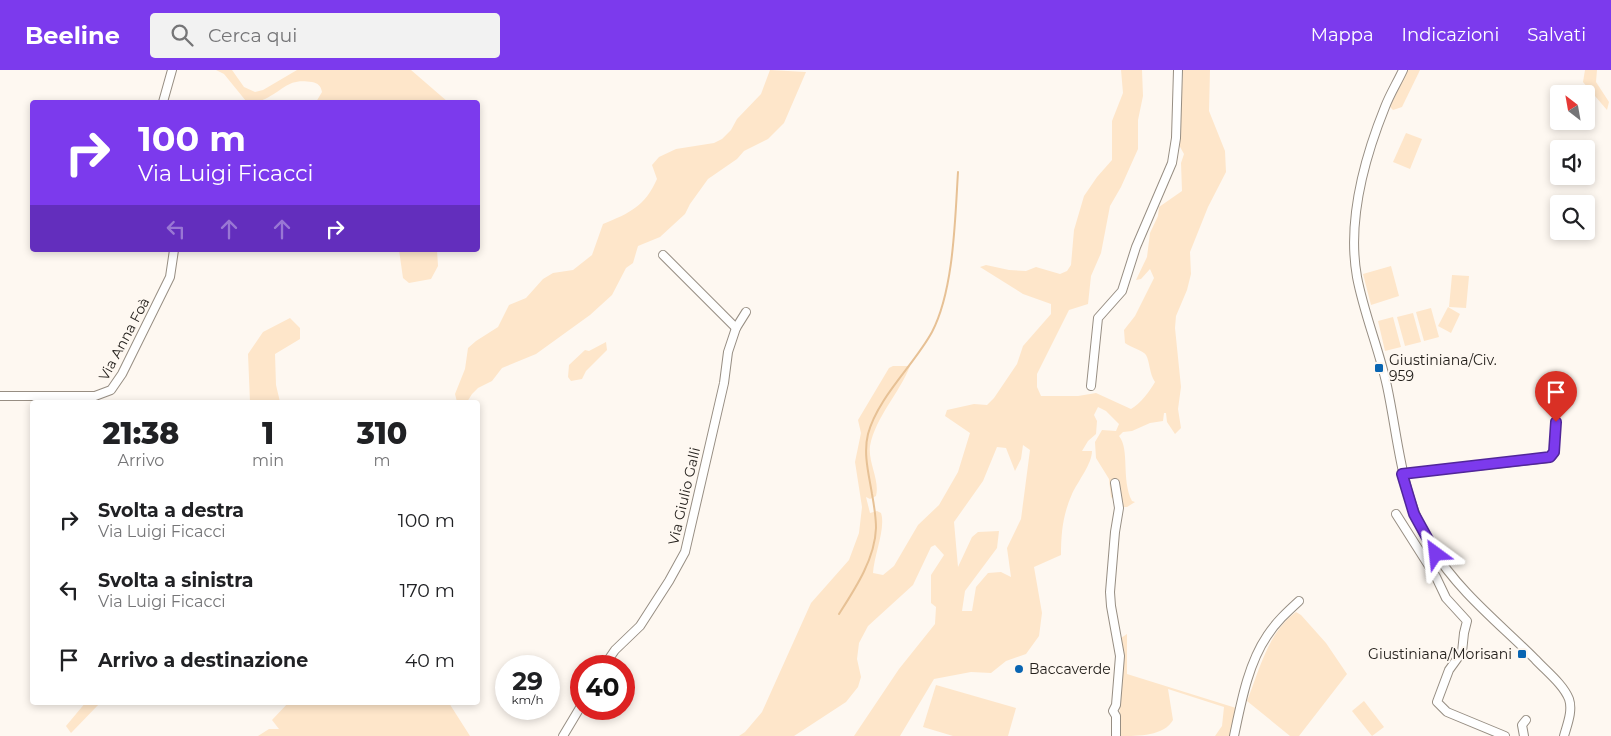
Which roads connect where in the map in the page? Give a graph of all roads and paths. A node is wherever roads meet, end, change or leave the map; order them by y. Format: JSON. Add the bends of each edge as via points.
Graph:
{"nodes":[{"id":1,"x":172,"y":70,"type":"edge"},
{"id":2,"x":1178,"y":70,"type":"edge"},
{"id":3,"x":1403,"y":70,"type":"edge"},
{"id":4,"x":164,"y":100,"type":"edge"},
{"id":5,"x":174,"y":252,"type":"edge"},
{"id":6,"x":663,"y":255,"type":"dead end"},
{"id":7,"x":746,"y":312,"type":"dead end"},
{"id":8,"x":736,"y":328,"type":"junction"},
{"id":9,"x":1091,"y":386,"type":"dead end"},
{"id":10,"x":0,"y":396,"type":"edge"},
{"id":11,"x":1556,"y":422,"type":"dead end"},
{"id":12,"x":1402,"y":474,"type":"junction"},
{"id":13,"x":1115,"y":482,"type":"dead end"},
{"id":14,"x":1396,"y":514,"type":"dead end"},
{"id":15,"x":1299,"y":601,"type":"dead end"},
{"id":16,"x":612,"y":655,"type":"edge"},
{"id":17,"x":1430,"y":697,"type":"dead end"},
{"id":18,"x":1437,"y":702,"type":"junction"},
{"id":19,"x":573,"y":720,"type":"edge"},
{"id":20,"x":1526,"y":720,"type":"dead end"},
{"id":21,"x":563,"y":736,"type":"edge"},
{"id":22,"x":1116,"y":736,"type":"edge"},
{"id":23,"x":1234,"y":736,"type":"edge"},
{"id":24,"x":1505,"y":736,"type":"edge"},
{"id":25,"x":1524,"y":736,"type":"edge"},
{"id":26,"x":1564,"y":736,"type":"edge"}],
"edges":[{"from":1,"to":4,"type":"street"},
{"from":2,"to":9,"type":"street","via":[[1172,163],[1136,246],[1122,291],[1098,318]]},
{"from":3,"to":12,"type":"street","via":[[1384,109],[1367,162],[1356,206],[1353,239],[1358,280],[1387,386]]},
{"from":5,"to":10,"type":"street","name":"Via Anna Foà","via":[[170,277],[111,390],[95,396]]},
{"from":6,"to":8,"type":"street"},
{"from":7,"to":8,"type":"street","name":"Via Giulio Galli"},
{"from":8,"to":16,"type":"street","name":"Via Giulio Galli","via":[[685,552],[640,626]]},
{"from":11,"to":12,"type":"street","via":[[1554,452],[1550,457]]},
{"from":12,"to":26,"type":"street","via":[[1414,514],[1443,564],[1566,694],[1570,712]]},
{"from":13,"to":22,"type":"street","via":[[1120,508],[1110,592],[1120,656],[1113,711]]},
{"from":14,"to":18,"type":"street","via":[[1446,598],[1467,621],[1462,652],[1449,670]]},
{"from":15,"to":23,"type":"street","via":[[1261,646]]},
{"from":17,"to":18,"type":"street"},
{"from":18,"to":24,"type":"street","via":[[1447,712]]},
{"from":19,"to":21,"type":"street"},
{"from":20,"to":25,"type":"street","via":[[1522,725]]}]}
